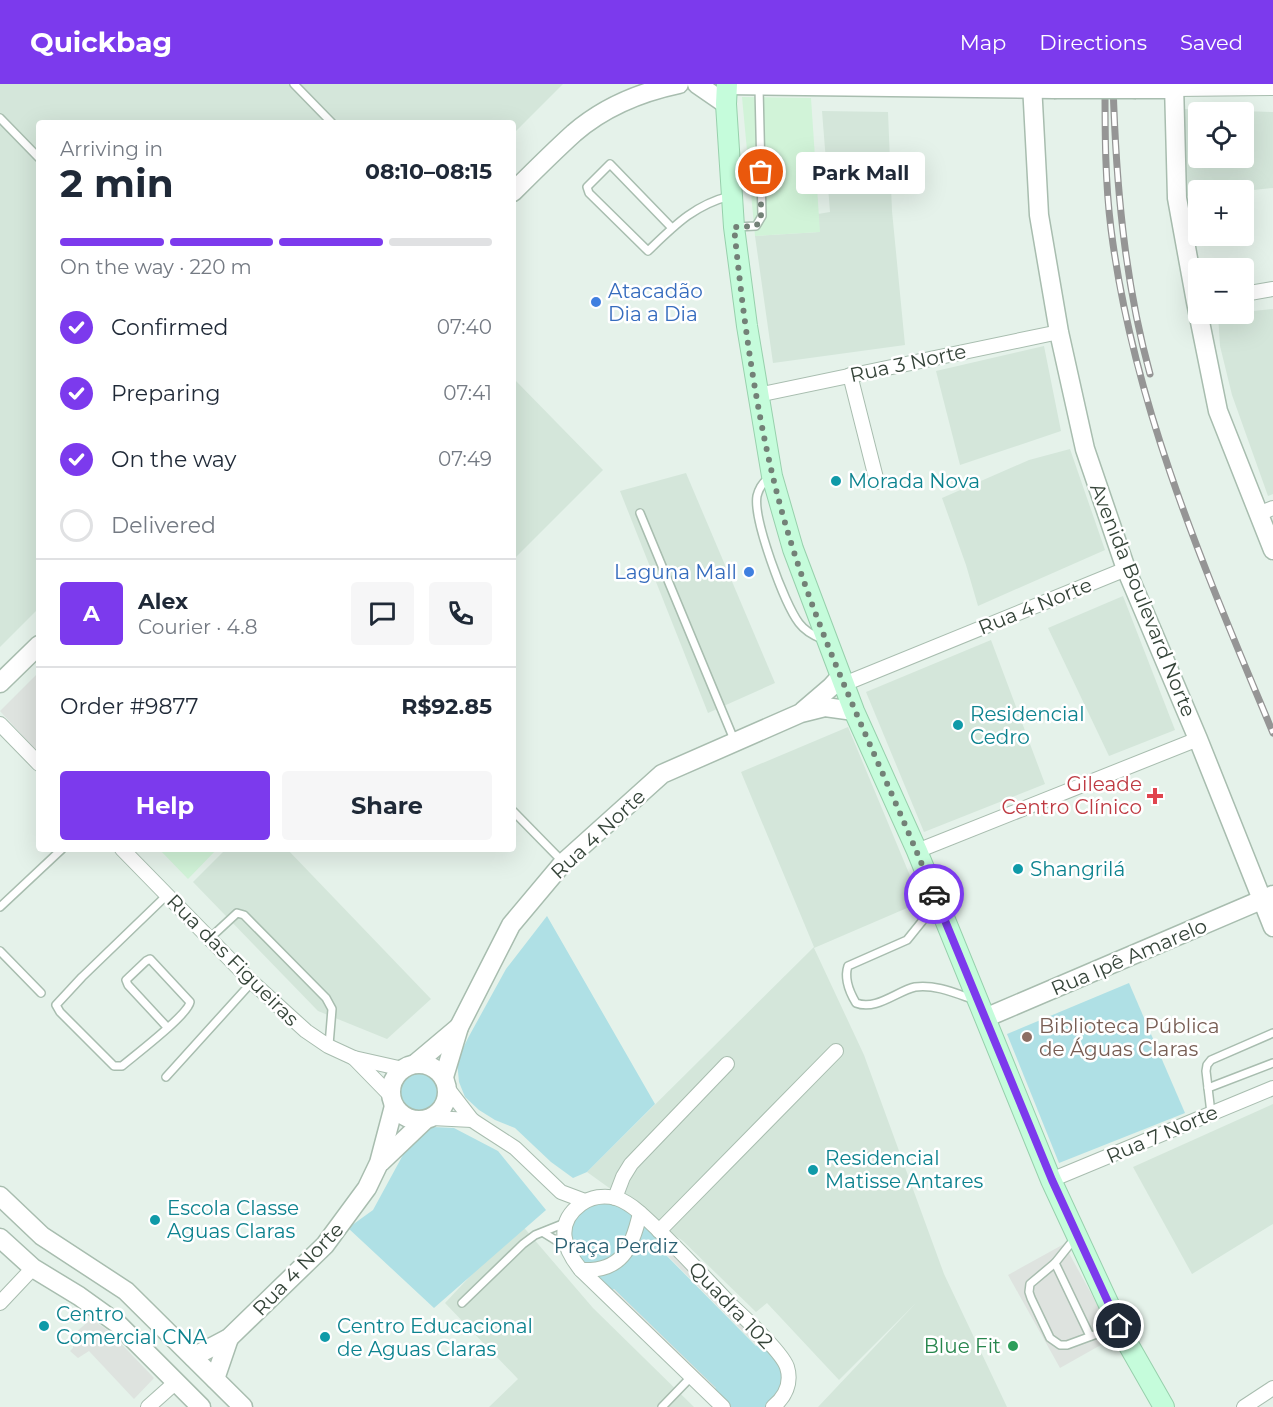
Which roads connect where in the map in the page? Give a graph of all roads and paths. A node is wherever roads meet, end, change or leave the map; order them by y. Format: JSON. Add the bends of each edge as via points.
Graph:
{"nodes":[{"id":1,"x":294,"y":84,"type":"edge"},
{"id":2,"x":679,"y":84,"type":"edge"},
{"id":3,"x":697,"y":84,"type":"edge"},
{"id":4,"x":759,"y":85,"type":"edge"},
{"id":5,"x":863,"y":85,"type":"edge"},
{"id":6,"x":1174,"y":86,"type":"edge"},
{"id":7,"x":654,"y":87,"type":"edge"},
{"id":8,"x":1032,"y":87,"type":"edge"},
{"id":9,"x":1273,"y":88,"type":"edge"},
{"id":10,"x":727,"y":91,"type":"edge"},
{"id":11,"x":0,"y":118,"type":"edge"},
{"id":12,"x":329,"y":120,"type":"edge"},
{"id":13,"x":36,"y":155,"type":"edge"},
{"id":14,"x":516,"y":189,"type":"edge"},
{"id":15,"x":732,"y":196,"type":"junction"},
{"id":16,"x":734,"y":227,"type":"junction"},
{"id":17,"x":672,"y":228,"type":"junction"},
{"id":18,"x":1189,"y":258,"type":"edge"},
{"id":19,"x":1273,"y":289,"type":"edge"},
{"id":20,"x":1254,"y":292,"type":"edge"},
{"id":21,"x":1201,"y":324,"type":"edge"},
{"id":22,"x":1059,"y":332,"type":"junction"},
{"id":23,"x":850,"y":375,"type":"junction"},
{"id":24,"x":758,"y":395,"type":"junction"},
{"id":25,"x":877,"y":482,"type":"dead end"},
{"id":26,"x":1266,"y":511,"type":"edge"},
{"id":27,"x":640,"y":513,"type":"dead end"},
{"id":28,"x":1273,"y":550,"type":"edge"},
{"id":29,"x":1126,"y":570,"type":"junction"},
{"id":30,"x":36,"y":648,"type":"edge"},
{"id":31,"x":842,"y":680,"type":"junction"},
{"id":32,"x":0,"y":683,"type":"edge"},
{"id":33,"x":854,"y":711,"type":"junction"},
{"id":34,"x":801,"y":712,"type":"junction"},
{"id":35,"x":0,"y":724,"type":"edge"},
{"id":36,"x":1198,"y":739,"type":"junction"},
{"id":37,"x":735,"y":742,"type":"junction"},
{"id":38,"x":36,"y":761,"type":"edge"},
{"id":39,"x":516,"y":814,"type":"edge"},
{"id":40,"x":917,"y":851,"type":"junction"},
{"id":41,"x":59,"y":852,"type":"edge"},
{"id":42,"x":125,"y":852,"type":"edge"},
{"id":43,"x":563,"y":863,"type":"junction"},
{"id":44,"x":167,"y":895,"type":"junction"},
{"id":45,"x":1267,"y":897,"type":"edge"},
{"id":46,"x":937,"y":902,"type":"junction"},
{"id":47,"x":0,"y":907,"type":"edge"},
{"id":48,"x":1273,"y":927,"type":"edge"},
{"id":49,"x":210,"y":938,"type":"junction"},
{"id":50,"x":0,"y":951,"type":"edge"},
{"id":51,"x":252,"y":982,"type":"junction"},
{"id":52,"x":41,"y":993,"type":"dead end"},
{"id":53,"x":982,"y":1009,"type":"junction"},
{"id":54,"x":459,"y":1026,"type":"junction"},
{"id":55,"x":167,"y":1027,"type":"junction"},
{"id":56,"x":1273,"y":1033,"type":"edge"},
{"id":57,"x":328,"y":1046,"type":"junction"},
{"id":58,"x":836,"y":1051,"type":"dead end"},
{"id":59,"x":354,"y":1058,"type":"junction"},
{"id":60,"x":1273,"y":1063,"type":"edge"},
{"id":61,"x":727,"y":1064,"type":"dead end"},
{"id":62,"x":409,"y":1067,"type":"junction"},
{"id":63,"x":166,"y":1077,"type":"dead end"},
{"id":64,"x":446,"y":1083,"type":"junction"},
{"id":65,"x":1208,"y":1088,"type":"junction"},
{"id":66,"x":1273,"y":1088,"type":"edge"},
{"id":67,"x":393,"y":1102,"type":"junction"},
{"id":68,"x":1211,"y":1113,"type":"junction"},
{"id":69,"x":428,"y":1119,"type":"junction"},
{"id":70,"x":472,"y":1120,"type":"junction"},
{"id":71,"x":380,"y":1163,"type":"junction"},
{"id":72,"x":1052,"y":1180,"type":"junction"},
{"id":73,"x":561,"y":1192,"type":"junction"},
{"id":74,"x":0,"y":1196,"type":"edge"},
{"id":75,"x":615,"y":1198,"type":"junction"},
{"id":76,"x":585,"y":1201,"type":"junction"},
{"id":77,"x":640,"y":1213,"type":"junction"},
{"id":78,"x":568,"y":1217,"type":"junction"},
{"id":79,"x":659,"y":1231,"type":"junction"},
{"id":80,"x":544,"y":1233,"type":"junction"},
{"id":81,"x":1076,"y":1237,"type":"junction"},
{"id":82,"x":0,"y":1238,"type":"edge"},
{"id":83,"x":566,"y":1247,"type":"junction"},
{"id":84,"x":1055,"y":1263,"type":"junction"},
{"id":85,"x":33,"y":1268,"type":"junction"},
{"id":86,"x":581,"y":1270,"type":"junction"},
{"id":87,"x":0,"y":1302,"type":"edge"},
{"id":88,"x":462,"y":1304,"type":"dead end"},
{"id":89,"x":1119,"y":1326,"type":"junction"},
{"id":90,"x":1090,"y":1336,"type":"junction"},
{"id":91,"x":229,"y":1338,"type":"junction"},
{"id":92,"x":193,"y":1357,"type":"junction"},
{"id":93,"x":691,"y":1377,"type":"junction"},
{"id":94,"x":215,"y":1379,"type":"junction"},
{"id":95,"x":176,"y":1382,"type":"junction"},
{"id":96,"x":1273,"y":1388,"type":"edge"},
{"id":97,"x":148,"y":1407,"type":"edge"},
{"id":98,"x":201,"y":1407,"type":"edge"},
{"id":99,"x":243,"y":1407,"type":"edge"},
{"id":100,"x":662,"y":1407,"type":"edge"},
{"id":101,"x":723,"y":1407,"type":"edge"},
{"id":102,"x":773,"y":1407,"type":"edge"},
{"id":103,"x":1164,"y":1407,"type":"edge"},
{"id":104,"x":1244,"y":1407,"type":"edge"}],
"edges":[{"from":1,"to":12,"type":"lane"},
{"from":2,"to":7,"type":"street"},
{"from":3,"to":10,"type":"street"},
{"from":4,"to":5,"type":"street"},
{"from":4,"to":10,"type":"street"},
{"from":4,"to":16,"type":"lane","via":[[762,216],[756,226]]},
{"from":5,"to":8,"type":"street"},
{"from":6,"to":8,"type":"street","bridge":true,"via":[[1054,90]]},
{"from":6,"to":9,"type":"street"},
{"from":6,"to":18,"type":"street","via":[[1177,198]]},
{"from":7,"to":14,"type":"street","via":[[575,132]]},
{"from":8,"to":22,"type":"street","name":"Avenida Boulevard Norte","via":[[1039,215]]},
{"from":10,"to":15,"type":"main road"},
{"from":11,"to":13,"type":"lane"},
{"from":15,"to":16,"type":"main road"},
{"from":15,"to":17,"type":"lane","via":[[702,205]]},
{"from":16,"to":24,"type":"main road"},
{"from":17,"to":17,"type":"lane","via":[[648,251],[587,187],[610,164]]},
{"from":19,"to":20,"type":"street"},
{"from":21,"to":26,"type":"street","via":[[1218,411]]},
{"from":22,"to":23,"type":"street","name":"Rua 3 Norte"},
{"from":22,"to":29,"type":"street","name":"Avenida Boulevard Norte","via":[[1085,449]]},
{"from":23,"to":24,"type":"street","name":"Rua 3 Norte"},
{"from":23,"to":25,"type":"street"},
{"from":24,"to":31,"type":"main road","via":[[772,476],[793,549]]},
{"from":26,"to":28,"type":"street"},
{"from":27,"to":37,"type":"lane"},
{"from":29,"to":31,"type":"street","name":"Rua 4 Norte"},
{"from":29,"to":36,"type":"street","name":"Avenida Boulevard Norte"},
{"from":30,"to":32,"type":"street"},
{"from":31,"to":33,"type":"main road"},
{"from":31,"to":34,"type":"street","name":"Rua 4 Norte"},
{"from":33,"to":34,"type":"street","name":"Rua 4 Norte","via":[[825,707]]},
{"from":33,"to":40,"type":"main road"},
{"from":34,"to":37,"type":"street","name":"Rua 4 Norte"},
{"from":35,"to":38,"type":"street"},
{"from":36,"to":40,"type":"street"},
{"from":36,"to":45,"type":"street","name":"Avenida Boulevard Norte"},
{"from":37,"to":43,"type":"street","name":"Rua 4 Norte","via":[[663,774]]},
{"from":39,"to":43,"type":"lane"},
{"from":40,"to":46,"type":"main road"},
{"from":41,"to":47,"type":"lane"},
{"from":42,"to":44,"type":"street","name":"Rua das Figueiras"},
{"from":43,"to":54,"type":"street","name":"Rua 4 Norte","via":[[511,925]]},
{"from":44,"to":49,"type":"street","name":"Rua das Figueiras"},
{"from":44,"to":55,"type":"lane","via":[[57,1005],[114,1066],[122,1066]]},
{"from":45,"to":48,"type":"street","name":"Avenida Boulevard Norte"},
{"from":45,"to":53,"type":"street","name":"Rua Ipê Amarelo"},
{"from":46,"to":53,"type":"main road"},
{"from":46,"to":53,"type":"lane","via":[[907,940],[848,966],[846,975],[853,997],[856,1003],[869,1005],[915,987],[930,987]]},
{"from":49,"to":51,"type":"street","name":"Rua das Figueiras"},
{"from":49,"to":57,"type":"lane","via":[[237,913],[244,915],[326,998],[333,1009]]},
{"from":50,"to":52,"type":"lane"},
{"from":51,"to":57,"type":"street","name":"Rua das Figueiras"},
{"from":51,"to":63,"type":"lane"},
{"from":53,"to":72,"type":"main road"},
{"from":54,"to":62,"type":"street","name":"Rua 4 Norte"},
{"from":54,"to":64,"type":"street","name":"Rua 4 Norte"},
{"from":55,"to":55,"type":"lane","via":[[189,1008],[190,1002],[150,959],[126,980]]},
{"from":56,"to":65,"type":"lane","via":[[1211,1060],[1206,1071]]},
{"from":57,"to":59,"type":"street","name":"Rua das Figueiras"},
{"from":58,"to":79,"type":"street"},
{"from":59,"to":62,"type":"street","name":"Rua das Figueiras"},
{"from":59,"to":67,"type":"street","name":"Rua das Figueiras"},
{"from":60,"to":65,"type":"lane"},
{"from":61,"to":75,"type":"street","via":[[631,1164]]},
{"from":62,"to":64,"type":"street","via":[[433,1067]]},
{"from":62,"to":67,"type":"street","via":[[394,1080]]},
{"from":64,"to":69,"type":"street","via":[[444,1106]]},
{"from":64,"to":70,"type":"street"},
{"from":65,"to":68,"type":"lane"},
{"from":66,"to":68,"type":"street","name":"Rua 7 Norte"},
{"from":67,"to":69,"type":"street","via":[[407,1118]]},
{"from":67,"to":71,"type":"street","name":"Rua 4 Norte"},
{"from":68,"to":72,"type":"street","name":"Rua 7 Norte"},
{"from":69,"to":70,"type":"street"},
{"from":69,"to":71,"type":"street","name":"Rua 4 Norte"},
{"from":70,"to":73,"type":"street","via":[[515,1148]]},
{"from":71,"to":91,"type":"street","name":"Rua 4 Norte","via":[[362,1196],[325,1245]]},
{"from":72,"to":81,"type":"main road"},
{"from":73,"to":76,"type":"street"},
{"from":73,"to":78,"type":"street"},
{"from":74,"to":92,"type":"street","via":[[42,1236],[126,1291]]},
{"from":75,"to":76,"type":"street"},
{"from":75,"to":77,"type":"street","name":"Quadra 102"},
{"from":76,"to":78,"type":"street"},
{"from":77,"to":79,"type":"street","name":"Quadra 102"},
{"from":77,"to":86,"type":"street","via":[[635,1237],[625,1254],[611,1266]]},
{"from":78,"to":80,"type":"lane"},
{"from":78,"to":83,"type":"street"},
{"from":79,"to":102,"type":"street","name":"Quadra 102","via":[[787,1366],[789,1384]]},
{"from":80,"to":83,"type":"lane"},
{"from":80,"to":88,"type":"lane","via":[[523,1244]]},
{"from":81,"to":84,"type":"lane"},
{"from":81,"to":89,"type":"main road"},
{"from":82,"to":85,"type":"street"},
{"from":83,"to":86,"type":"street"},
{"from":84,"to":90,"type":"lane"},
{"from":84,"to":90,"type":"lane","via":[[1029,1287],[1050,1338],[1067,1345]]},
{"from":85,"to":87,"type":"street"},
{"from":85,"to":95,"type":"street","via":[[105,1313]]},
{"from":86,"to":93,"type":"street"},
{"from":89,"to":90,"type":"lane"},
{"from":89,"to":103,"type":"main road"},
{"from":91,"to":92,"type":"street","name":"Rua 4 Norte"},
{"from":91,"to":94,"type":"street","name":"Rua 4 Norte"},
{"from":92,"to":94,"type":"street"},
{"from":93,"to":100,"type":"lane"},
{"from":93,"to":101,"type":"street"},
{"from":94,"to":99,"type":"street"},
{"from":95,"to":97,"type":"street"},
{"from":95,"to":98,"type":"street"},
{"from":96,"to":104,"type":"street"}]}
